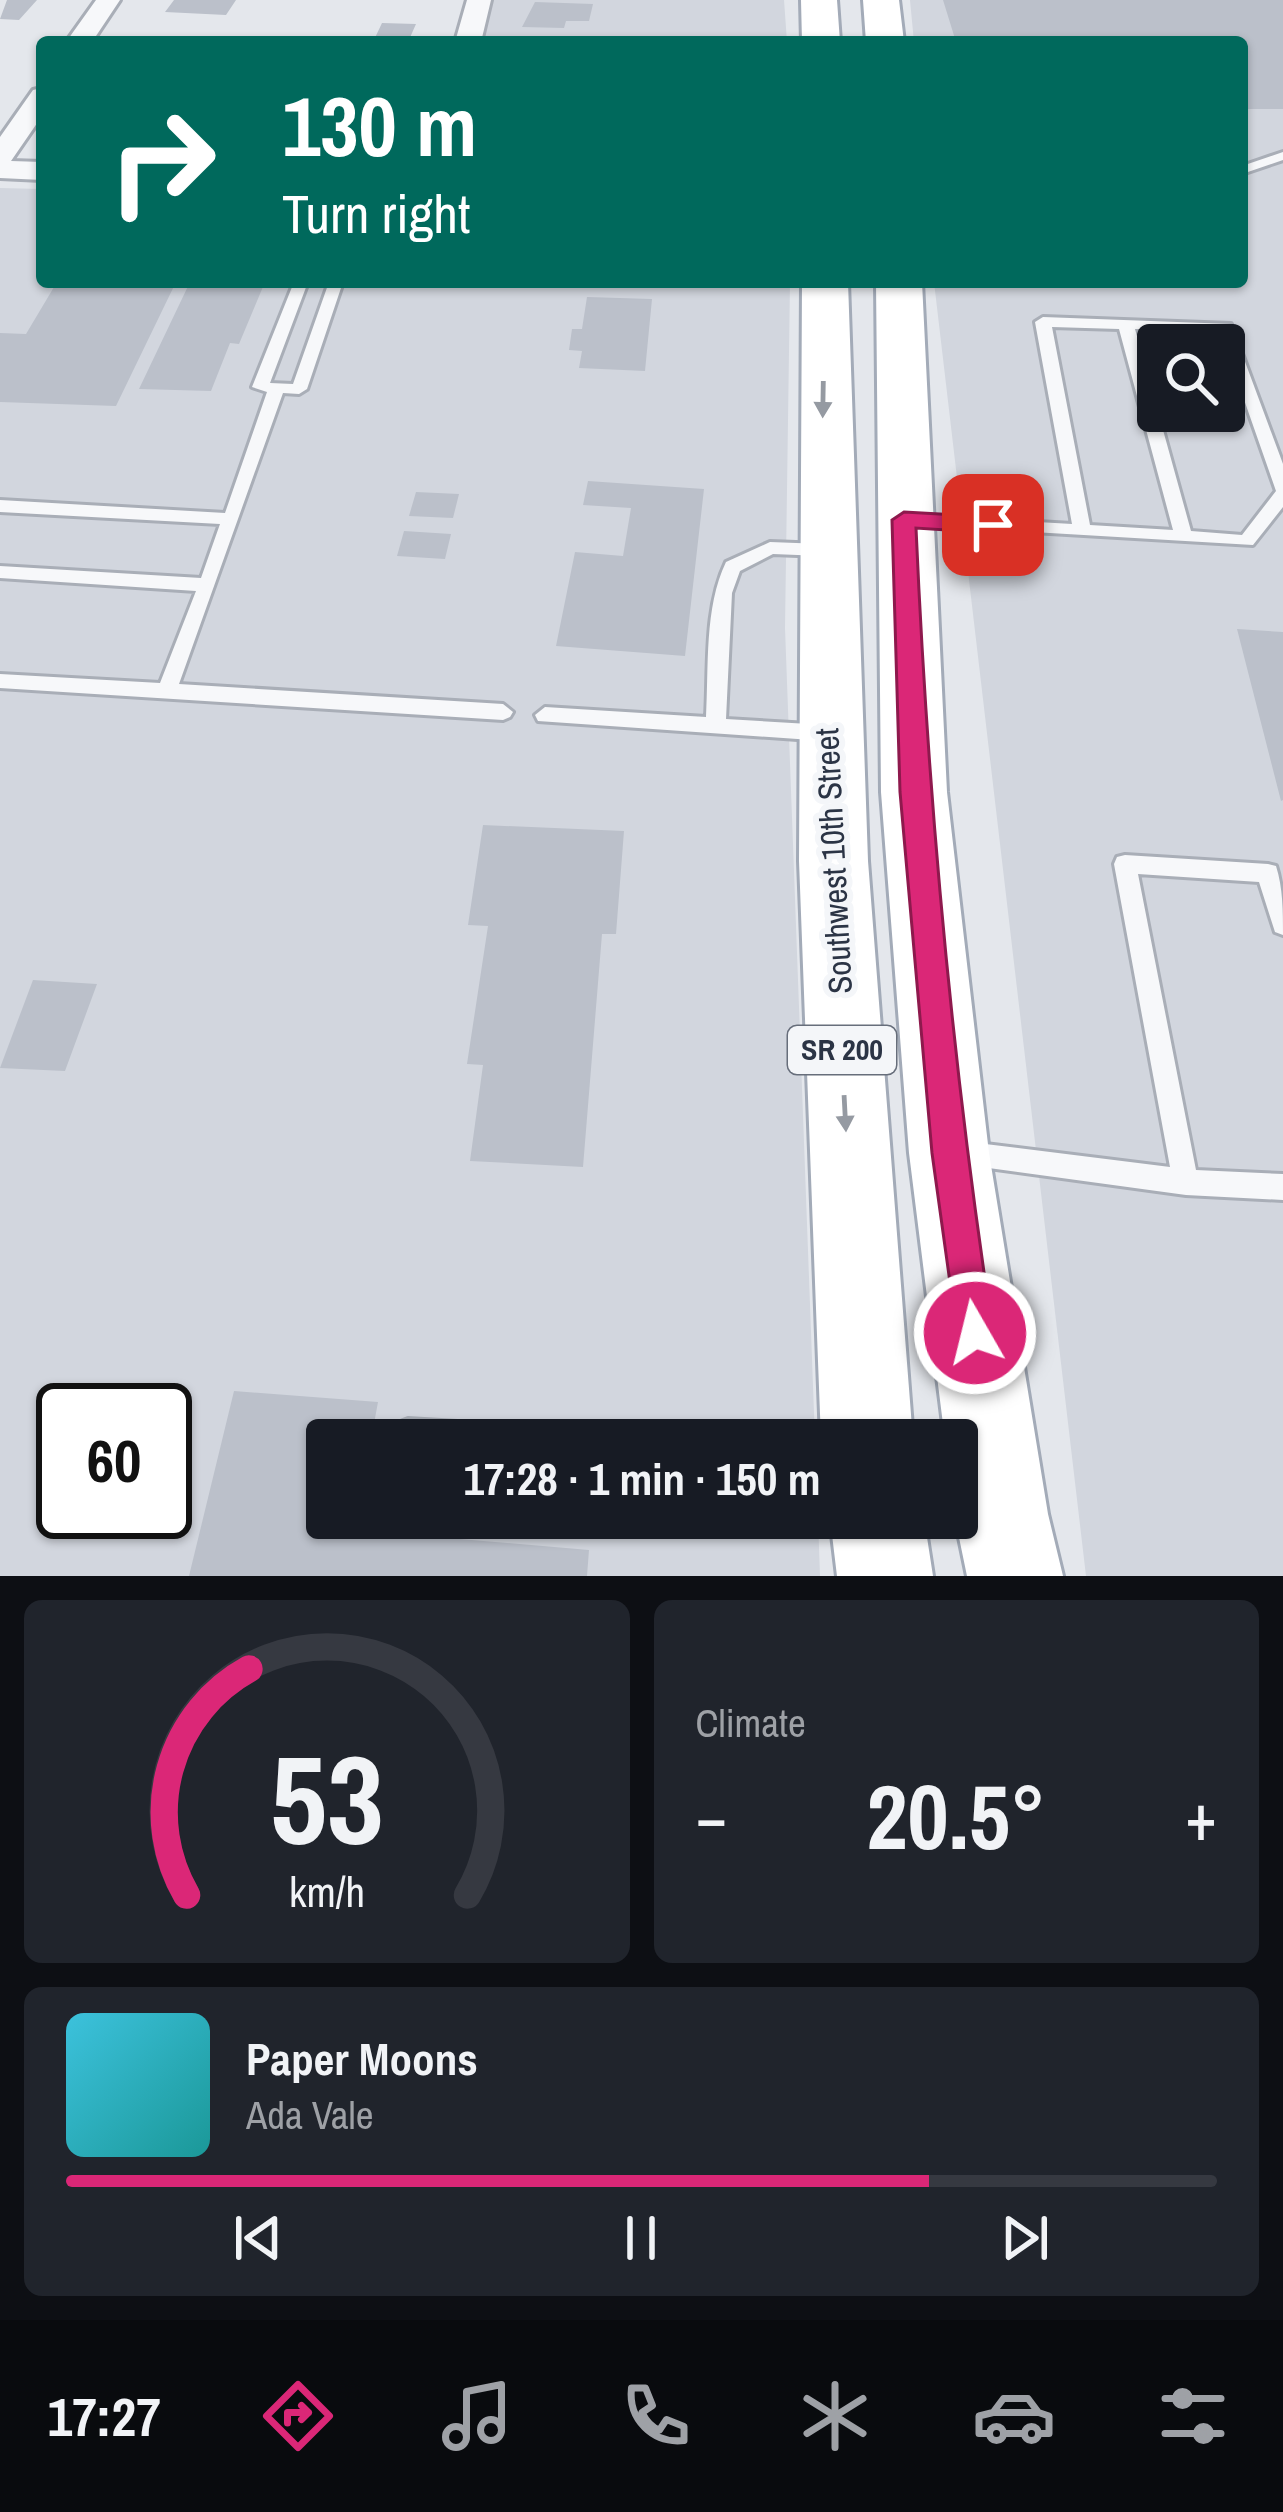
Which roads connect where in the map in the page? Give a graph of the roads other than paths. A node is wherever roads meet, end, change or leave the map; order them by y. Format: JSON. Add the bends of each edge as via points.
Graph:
{"nodes":[{"id":1,"x":108,"y":0,"type":"edge"},
{"id":2,"x":479,"y":0,"type":"edge"},
{"id":3,"x":819,"y":0,"type":"edge"},
{"id":4,"x":881,"y":0,"type":"edge"},
{"id":5,"x":83,"y":36,"type":"edge"},
{"id":6,"x":469,"y":36,"type":"edge"},
{"id":7,"x":821,"y":36,"type":"edge"},
{"id":8,"x":884,"y":36,"type":"edge"},
{"id":9,"x":36,"y":105,"type":"edge"},
{"id":10,"x":1283,"y":156,"type":"edge"},
{"id":11,"x":0,"y":157,"type":"edge"},
{"id":12,"x":1248,"y":168,"type":"edge"},
{"id":13,"x":0,"y":169,"type":"edge"},
{"id":14,"x":36,"y":171,"type":"edge"},
{"id":15,"x":299,"y":288,"type":"edge"},
{"id":16,"x":334,"y":288,"type":"edge"},
{"id":17,"x":825,"y":288,"type":"edge"},
{"id":18,"x":899,"y":288,"type":"edge"},
{"id":19,"x":1126,"y":325,"type":"junction"},
{"id":20,"x":277,"y":388,"type":"junction"},
{"id":21,"x":1283,"y":492,"type":"edge"},
{"id":22,"x":0,"y":506,"type":"edge"},
{"id":23,"x":231,"y":519,"type":"junction"},
{"id":24,"x":904,"y":520,"type":"junction"},
{"id":25,"x":1082,"y":530,"type":"junction"},
{"id":26,"x":1184,"y":537,"type":"junction"},
{"id":27,"x":822,"y":550,"type":"junction"},
{"id":28,"x":0,"y":572,"type":"edge"},
{"id":29,"x":208,"y":585,"type":"junction"},
{"id":30,"x":0,"y":681,"type":"edge"},
{"id":31,"x":166,"y":692,"type":"junction"},
{"id":32,"x":503,"y":712,"type":"dead end"},
{"id":33,"x":545,"y":715,"type":"dead end"},
{"id":34,"x":716,"y":726,"type":"junction"},
{"id":35,"x":827,"y":733,"type":"junction"},
{"id":36,"x":1283,"y":925,"type":"edge"},
{"id":37,"x":949,"y":1153,"type":"junction"},
{"id":38,"x":1186,"y":1181,"type":"junction"},
{"id":39,"x":1283,"y":1187,"type":"edge"},
{"id":40,"x":867,"y":1419,"type":"edge"},
{"id":41,"x":880,"y":1539,"type":"edge"},
{"id":42,"x":885,"y":1576,"type":"edge"},
{"id":43,"x":1015,"y":1576,"type":"edge"}],
"edges":[{"from":1,"to":5,"type":"street"},
{"from":2,"to":6,"type":"street"},
{"from":3,"to":7,"type":"main road"},
{"from":4,"to":8,"type":"main road"},
{"from":9,"to":11,"type":"street"},
{"from":10,"to":12,"type":"lane"},
{"from":13,"to":14,"type":"street"},
{"from":15,"to":20,"type":"lane","via":[[260,387]]},
{"from":16,"to":20,"type":"lane","via":[[299,389]]},
{"from":17,"to":27,"type":"main road","name":"Southwest 10th Street","number":"SR 200","one_way":true},
{"from":18,"to":24,"type":"main road","number":"SR 200"},
{"from":19,"to":21,"type":"lane","via":[[1226,327]]},
{"from":19,"to":25,"type":"lane","via":[[1043,322]]},
{"from":19,"to":26,"type":"lane"},
{"from":20,"to":23,"type":"lane"},
{"from":21,"to":26,"type":"lane","via":[[1247,542]]},
{"from":22,"to":23,"type":"lane"},
{"from":23,"to":29,"type":"lane"},
{"from":24,"to":25,"type":"lane"},
{"from":24,"to":37,"type":"main road","number":"SR 200","via":[[914,792]]},
{"from":25,"to":26,"type":"lane"},
{"from":27,"to":34,"type":"lane","via":[[770,548],[732,567],[723,593]]},
{"from":27,"to":35,"type":"main road","name":"Southwest 10th Street","number":"SR 200"},
{"from":28,"to":29,"type":"lane"},
{"from":29,"to":31,"type":"lane"},
{"from":30,"to":31,"type":"lane"},
{"from":31,"to":32,"type":"lane"},
{"from":33,"to":34,"type":"lane"},
{"from":34,"to":35,"type":"lane"},
{"from":35,"to":40,"type":"main road","name":"Southwest 10th Street","number":"SR 200","one_way":true},
{"from":36,"to":38,"type":"lane","via":[[1268,873],[1125,864]]},
{"from":37,"to":38,"type":"lane"},
{"from":37,"to":43,"type":"main road","number":"SR 200"},
{"from":38,"to":39,"type":"lane"},
{"from":41,"to":42,"type":"main road"}]}
